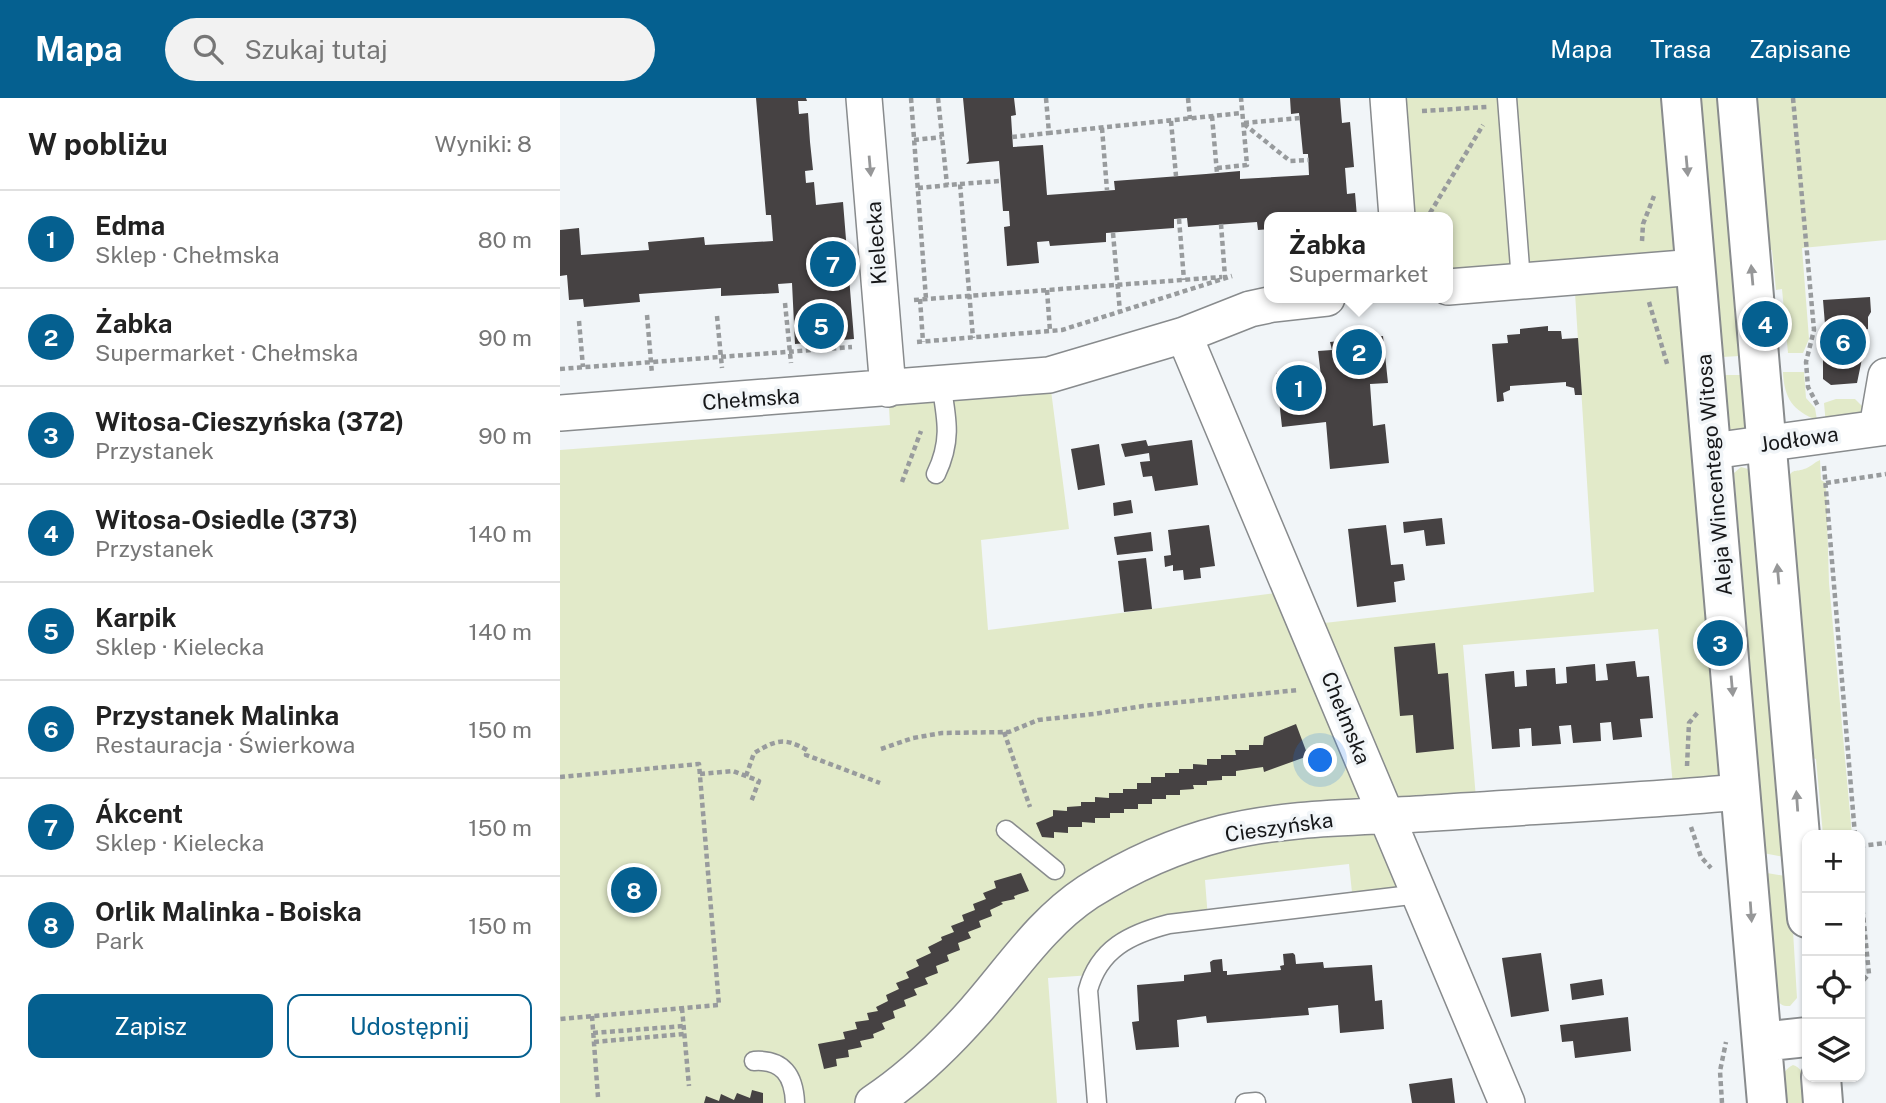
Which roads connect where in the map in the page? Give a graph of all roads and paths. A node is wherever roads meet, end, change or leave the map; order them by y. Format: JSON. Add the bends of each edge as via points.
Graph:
{"nodes":[{"id":1,"x":864,"y":98,"type":"edge"},
{"id":2,"x":911,"y":98,"type":"edge"},
{"id":3,"x":939,"y":98,"type":"edge"},
{"id":4,"x":1046,"y":98,"type":"edge"},
{"id":5,"x":1188,"y":98,"type":"edge"},
{"id":6,"x":1241,"y":98,"type":"edge"},
{"id":7,"x":1507,"y":98,"type":"edge"},
{"id":8,"x":1681,"y":98,"type":"edge"},
{"id":9,"x":1737,"y":98,"type":"edge"},
{"id":10,"x":1389,"y":105,"type":"edge"},
{"id":11,"x":1242,"y":113,"type":"junction"},
{"id":12,"x":1212,"y":116,"type":"junction"},
{"id":13,"x":1300,"y":118,"type":"dead end"},
{"id":14,"x":1190,"y":119,"type":"junction"},
{"id":15,"x":1171,"y":121,"type":"junction"},
{"id":16,"x":1243,"y":123,"type":"junction"},
{"id":17,"x":1102,"y":128,"type":"junction"},
{"id":18,"x":1049,"y":133,"type":"junction"},
{"id":19,"x":942,"y":137,"type":"junction"},
{"id":20,"x":1012,"y":137,"type":"dead end"},
{"id":21,"x":914,"y":140,"type":"junction"},
{"id":22,"x":1309,"y":160,"type":"dead end"},
{"id":23,"x":1176,"y":176,"type":"dead end"},
{"id":24,"x":1000,"y":181,"type":"dead end"},
{"id":25,"x":960,"y":184,"type":"junction"},
{"id":26,"x":947,"y":185,"type":"junction"},
{"id":27,"x":918,"y":188,"type":"junction"},
{"id":28,"x":1107,"y":190,"type":"dead end"},
{"id":29,"x":1397,"y":212,"type":"edge"},
{"id":30,"x":1431,"y":212,"type":"edge"},
{"id":31,"x":1180,"y":219,"type":"dead end"},
{"id":32,"x":1221,"y":225,"type":"dead end"},
{"id":33,"x":1113,"y":233,"type":"dead end"},
{"id":34,"x":1696,"y":268,"type":"junction"},
{"id":35,"x":1245,"y":275,"type":"dead end"},
{"id":36,"x":1232,"y":276,"type":"junction"},
{"id":37,"x":1225,"y":277,"type":"junction"},
{"id":38,"x":1184,"y":280,"type":"junction"},
{"id":39,"x":1521,"y":281,"type":"junction"},
{"id":40,"x":1117,"y":285,"type":"junction"},
{"id":41,"x":1453,"y":287,"type":"edge"},
{"id":42,"x":1047,"y":290,"type":"junction"},
{"id":43,"x":969,"y":296,"type":"junction"},
{"id":44,"x":923,"y":299,"type":"junction"},
{"id":45,"x":881,"y":302,"type":"junction"},
{"id":46,"x":785,"y":303,"type":"dead end"},
{"id":47,"x":1282,"y":303,"type":"edge"},
{"id":48,"x":1120,"y":312,"type":"junction"},
{"id":49,"x":647,"y":315,"type":"dead end"},
{"id":50,"x":717,"y":316,"type":"dead end"},
{"id":51,"x":579,"y":321,"type":"dead end"},
{"id":52,"x":1050,"y":331,"type":"junction"},
{"id":53,"x":1184,"y":335,"type":"junction"},
{"id":54,"x":972,"y":338,"type":"junction"},
{"id":55,"x":923,"y":342,"type":"junction"},
{"id":56,"x":884,"y":345,"type":"junction"},
{"id":57,"x":790,"y":352,"type":"junction"},
{"id":58,"x":721,"y":357,"type":"junction"},
{"id":59,"x":651,"y":362,"type":"junction"},
{"id":60,"x":583,"y":367,"type":"junction"},
{"id":61,"x":560,"y":369,"type":"edge"},
{"id":62,"x":1886,"y":376,"type":"edge"},
{"id":63,"x":933,"y":385,"type":"junction"},
{"id":64,"x":888,"y":389,"type":"junction"},
{"id":65,"x":794,"y":396,"type":"junction"},
{"id":66,"x":724,"y":401,"type":"junction"},
{"id":67,"x":656,"y":406,"type":"junction"},
{"id":68,"x":560,"y":413,"type":"edge"},
{"id":69,"x":1881,"y":427,"type":"edge"},
{"id":70,"x":1766,"y":443,"type":"junction"},
{"id":71,"x":1712,"y":451,"type":"junction"},
{"id":72,"x":936,"y":474,"type":"dead end"},
{"id":73,"x":1886,"y":474,"type":"edge"},
{"id":74,"x":902,"y":482,"type":"dead end"},
{"id":75,"x":1826,"y":482,"type":"dead end"},
{"id":76,"x":1333,"y":686,"type":"junction"},
{"id":77,"x":1004,"y":732,"type":"junction"},
{"id":78,"x":881,"y":749,"type":"dead end"},
{"id":79,"x":699,"y":774,"type":"junction"},
{"id":80,"x":560,"y":776,"type":"edge"},
{"id":81,"x":746,"y":776,"type":"junction"},
{"id":82,"x":880,"y":783,"type":"dead end"},
{"id":83,"x":1741,"y":792,"type":"junction"},
{"id":84,"x":751,"y":802,"type":"dead end"},
{"id":85,"x":1030,"y":807,"type":"dead end"},
{"id":86,"x":1387,"y":816,"type":"junction"},
{"id":87,"x":1006,"y":830,"type":"dead end"},
{"id":88,"x":1886,"y":843,"type":"edge"},
{"id":89,"x":1865,"y":845,"type":"edge"},
{"id":90,"x":1055,"y":870,"type":"dead end"},
{"id":91,"x":1805,"y":893,"type":"edge"},
{"id":92,"x":1861,"y":893,"type":"edge"},
{"id":93,"x":1419,"y":894,"type":"junction"},
{"id":94,"x":1865,"y":978,"type":"edge"},
{"id":95,"x":682,"y":1008,"type":"junction"},
{"id":96,"x":592,"y":1016,"type":"junction"},
{"id":97,"x":560,"y":1019,"type":"edge"},
{"id":98,"x":684,"y":1026,"type":"junction"},
{"id":99,"x":593,"y":1034,"type":"junction"},
{"id":100,"x":684,"y":1034,"type":"junction"},
{"id":101,"x":1802,"y":1038,"type":"edge"},
{"id":102,"x":594,"y":1042,"type":"junction"},
{"id":103,"x":1762,"y":1042,"type":"junction"},
{"id":104,"x":754,"y":1061,"type":"dead end"},
{"id":105,"x":1821,"y":1082,"type":"edge"},
{"id":106,"x":689,"y":1086,"type":"dead end"},
{"id":107,"x":598,"y":1097,"type":"dead end"},
{"id":108,"x":1256,"y":1102,"type":"edge"},
{"id":109,"x":795,"y":1103,"type":"edge"},
{"id":110,"x":873,"y":1103,"type":"edge"},
{"id":111,"x":1097,"y":1103,"type":"edge"},
{"id":112,"x":1245,"y":1103,"type":"edge"},
{"id":113,"x":1507,"y":1103,"type":"edge"},
{"id":114,"x":1767,"y":1103,"type":"edge"},
{"id":115,"x":1823,"y":1103,"type":"edge"}],
"edges":[{"from":1,"to":45,"type":"street","name":"Kielecka","one_way":true},
{"from":2,"to":21,"type":"path"},
{"from":3,"to":19,"type":"path"},
{"from":4,"to":18,"type":"path"},
{"from":5,"to":14,"type":"path"},
{"from":6,"to":11,"type":"path"},
{"from":7,"to":39,"type":"lane"},
{"from":8,"to":34,"type":"street","name":"Aleja Wincentego Witosa","one_way":true},
{"from":70,"to":9,"type":"street","one_way":true},
{"from":10,"to":29,"type":"street"},
{"from":10,"to":30,"type":"path","via":[[1494,107]]},
{"from":11,"to":12,"type":"path"},
{"from":11,"to":16,"type":"path"},
{"from":12,"to":14,"type":"path"},
{"from":12,"to":16,"type":"path","via":[[1217,170],[1247,165]]},
{"from":13,"to":16,"type":"path"},
{"from":14,"to":15,"type":"path"},
{"from":15,"to":17,"type":"path"},
{"from":15,"to":23,"type":"path"},
{"from":16,"to":22,"type":"path","via":[[1290,161]]},
{"from":17,"to":18,"type":"path"},
{"from":17,"to":28,"type":"path"},
{"from":18,"to":20,"type":"path"},
{"from":19,"to":21,"type":"path"},
{"from":19,"to":26,"type":"path"},
{"from":21,"to":27,"type":"path"},
{"from":24,"to":25,"type":"path"},
{"from":25,"to":26,"type":"path"},
{"from":25,"to":43,"type":"path"},
{"from":26,"to":27,"type":"path"},
{"from":27,"to":44,"type":"path"},
{"from":31,"to":38,"type":"path"},
{"from":32,"to":37,"type":"path"},
{"from":33,"to":40,"type":"path"},
{"from":34,"to":39,"type":"street"},
{"from":34,"to":71,"type":"street","name":"Aleja Wincentego Witosa"},
{"from":35,"to":36,"type":"path"},
{"from":36,"to":37,"type":"path"},
{"from":36,"to":48,"type":"path"},
{"from":37,"to":38,"type":"path"},
{"from":38,"to":40,"type":"path"},
{"from":39,"to":41,"type":"street"},
{"from":40,"to":42,"type":"path"},
{"from":40,"to":48,"type":"path"},
{"from":42,"to":43,"type":"path"},
{"from":42,"to":52,"type":"path"},
{"from":43,"to":44,"type":"path"},
{"from":43,"to":54,"type":"path"},
{"from":44,"to":45,"type":"path"},
{"from":44,"to":55,"type":"path"},
{"from":45,"to":56,"type":"street","name":"Kielecka"},
{"from":46,"to":57,"type":"path"},
{"from":47,"to":53,"type":"street","name":"Chełmska","via":[[1250,309]]},
{"from":48,"to":52,"type":"path"},
{"from":49,"to":59,"type":"path"},
{"from":50,"to":58,"type":"path"},
{"from":51,"to":60,"type":"path"},
{"from":52,"to":54,"type":"path"},
{"from":53,"to":63,"type":"street","name":"Chełmska","via":[[1049,374]]},
{"from":53,"to":76,"type":"street","name":"Chełmska"},
{"from":54,"to":55,"type":"path"},
{"from":55,"to":56,"type":"path"},
{"from":56,"to":57,"type":"path"},
{"from":56,"to":64,"type":"street","name":"Kielecka"},
{"from":57,"to":58,"type":"path"},
{"from":57,"to":65,"type":"path"},
{"from":58,"to":59,"type":"path"},
{"from":58,"to":66,"type":"path"},
{"from":59,"to":60,"type":"path"},
{"from":59,"to":67,"type":"path"},
{"from":60,"to":61,"type":"path"},
{"from":62,"to":69,"type":"street"},
{"from":63,"to":64,"type":"street","name":"Chełmska"},
{"from":63,"to":72,"type":"lane","via":[[949,432]]},
{"from":63,"to":74,"type":"path"},
{"from":64,"to":65,"type":"street","name":"Chełmska"},
{"from":65,"to":66,"type":"street","name":"Chełmska"},
{"from":66,"to":67,"type":"street","name":"Chełmska"},
{"from":67,"to":68,"type":"street","name":"Chełmska"},
{"from":69,"to":70,"type":"street","name":"Jodłowa"},
{"from":70,"to":71,"type":"street","name":"Jodłowa"},
{"from":91,"to":70,"type":"street","one_way":true},
{"from":71,"to":83,"type":"street","name":"Aleja Wincentego Witosa","one_way":true},
{"from":73,"to":75,"type":"path"},
{"from":76,"to":77,"type":"path","via":[[1038,720]]},
{"from":76,"to":86,"type":"street","name":"Chełmska"},
{"from":77,"to":78,"type":"path","via":[[942,733]]},
{"from":77,"to":85,"type":"path"},
{"from":79,"to":80,"type":"path","via":[[699,764]]},
{"from":79,"to":81,"type":"path","via":[[733,771]]},
{"from":79,"to":95,"type":"path","via":[[719,1005]]},
{"from":81,"to":82,"type":"path","via":[[754,753],[774,743],[792,742],[807,750],[806,755]]},
{"from":81,"to":84,"type":"path","via":[[759,781]]},
{"from":83,"to":86,"type":"street","name":"Cieszyńska"},
{"from":83,"to":103,"type":"street","name":"Aleja Wincentego Witosa","one_way":true},
{"from":86,"to":93,"type":"street","name":"Chełmska"},
{"from":86,"to":110,"type":"street","name":"Cieszyńska","via":[[1305,821],[1224,833],[1119,874],[1050,922],[941,1047]]},
{"from":87,"to":90,"type":"lane"},
{"from":88,"to":89,"type":"path"},
{"from":92,"to":94,"type":"path","via":[[1869,974]]},
{"from":93,"to":111,"type":"lane","via":[[1169,924],[1120,944],[1105,955],[1088,990]]},
{"from":93,"to":113,"type":"street","name":"Chełmska"},
{"from":95,"to":96,"type":"path"},
{"from":95,"to":98,"type":"path"},
{"from":96,"to":97,"type":"path"},
{"from":96,"to":99,"type":"path"},
{"from":98,"to":99,"type":"path"},
{"from":98,"to":100,"type":"path"},
{"from":99,"to":102,"type":"path"},
{"from":100,"to":102,"type":"path"},
{"from":100,"to":106,"type":"path"},
{"from":101,"to":103,"type":"street"},
{"from":102,"to":107,"type":"path"},
{"from":103,"to":114,"type":"street","name":"Aleja Wincentego Witosa"},
{"from":104,"to":109,"type":"lane","via":[[769,1060],[783,1068],[794,1088]]},
{"from":105,"to":115,"type":"street"},
{"from":108,"to":112,"type":"lane"}]}
